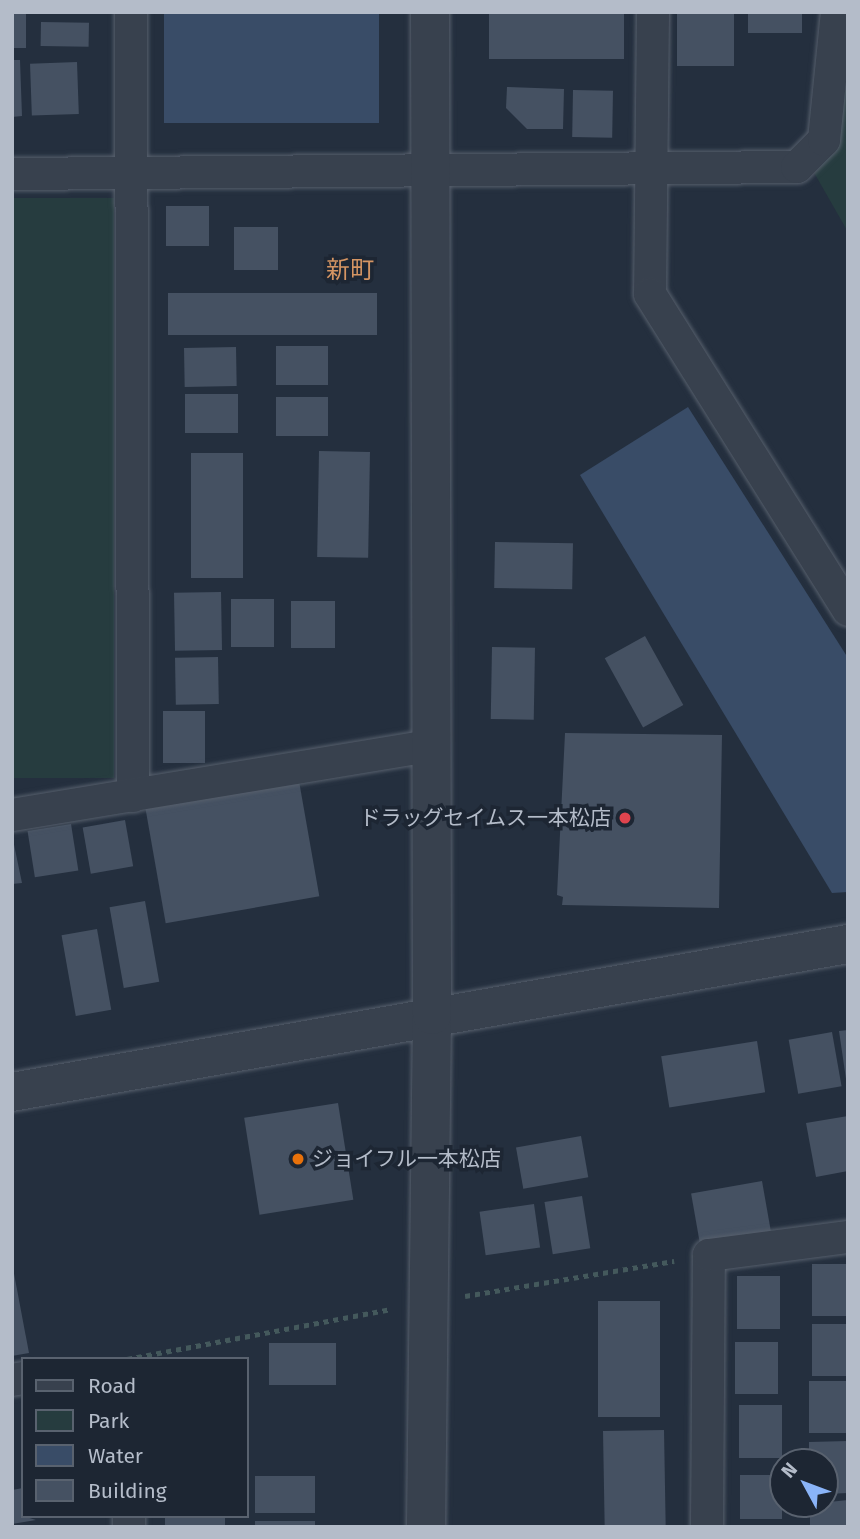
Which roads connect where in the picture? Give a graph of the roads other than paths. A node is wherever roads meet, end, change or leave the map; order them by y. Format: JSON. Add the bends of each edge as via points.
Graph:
{"nodes":[{"id":1,"x":131,"y":12,"type":"edge"},
{"id":2,"x":430,"y":12,"type":"edge"},
{"id":3,"x":653,"y":12,"type":"edge"},
{"id":4,"x":837,"y":12,"type":"edge"},
{"id":5,"x":429,"y":168,"type":"junction"},
{"id":6,"x":129,"y":172,"type":"junction"},
{"id":7,"x":651,"y":172,"type":"junction"},
{"id":8,"x":12,"y":174,"type":"edge"},
{"id":9,"x":848,"y":610,"type":"edge"},
{"id":10,"x":428,"y":746,"type":"junction"},
{"id":11,"x":133,"y":796,"type":"junction"},
{"id":12,"x":12,"y":815,"type":"edge"},
{"id":13,"x":848,"y":944,"type":"edge"},
{"id":14,"x":432,"y":1014,"type":"junction"},
{"id":15,"x":12,"y":1092,"type":"edge"},
{"id":16,"x":848,"y":1237,"type":"edge"},
{"id":17,"x":426,"y":1527,"type":"edge"},
{"id":18,"x":707,"y":1527,"type":"edge"}],
"edges":[{"from":1,"to":6,"type":"street"},
{"from":2,"to":5,"type":"street"},
{"from":3,"to":7,"type":"street"},
{"from":4,"to":7,"type":"street","via":[[824,140],[797,167]]},
{"from":5,"to":6,"type":"street"},
{"from":5,"to":7,"type":"street"},
{"from":5,"to":10,"type":"street"},
{"from":6,"to":8,"type":"street"},
{"from":6,"to":11,"type":"street"},
{"from":7,"to":9,"type":"street","via":[[650,294]]},
{"from":10,"to":11,"type":"street"},
{"from":10,"to":14,"type":"street"},
{"from":11,"to":12,"type":"street"},
{"from":13,"to":14,"type":"street"},
{"from":14,"to":15,"type":"street"},
{"from":14,"to":17,"type":"street"},
{"from":16,"to":18,"type":"street","via":[[709,1255]]}]}
